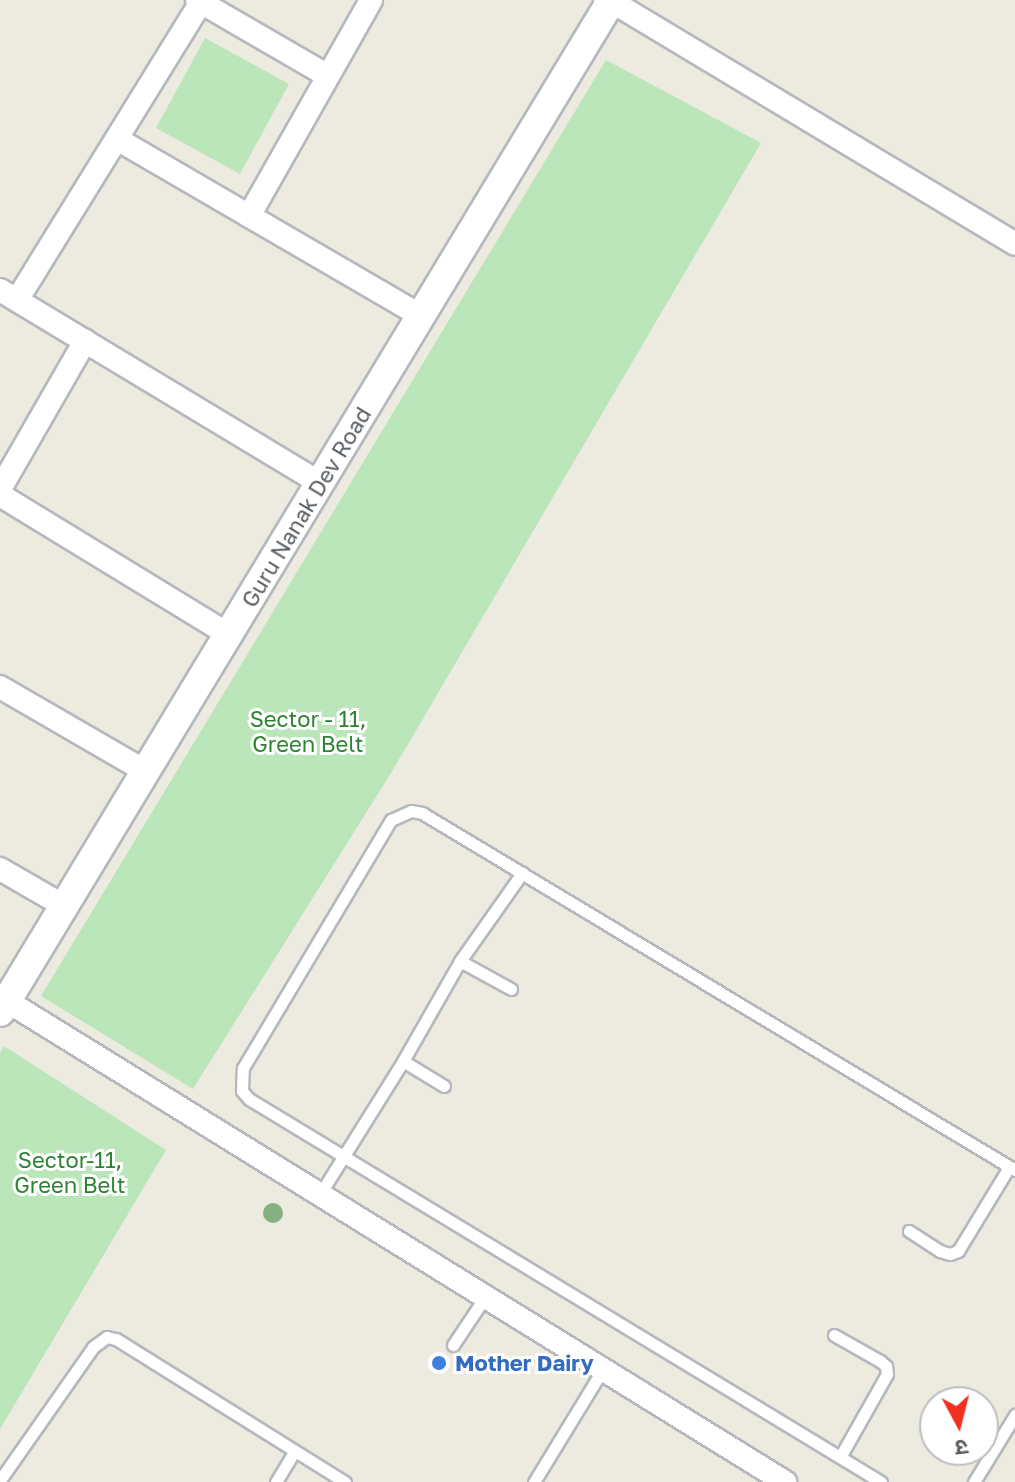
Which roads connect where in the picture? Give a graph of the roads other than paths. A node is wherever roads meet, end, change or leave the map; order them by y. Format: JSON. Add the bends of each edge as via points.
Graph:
{"nodes":[{"id":1,"x":371,"y":0,"type":"edge"},
{"id":2,"x":199,"y":1,"type":"edge"},
{"id":3,"x":610,"y":1,"type":"edge"},
{"id":4,"x":328,"y":76,"type":"junction"},
{"id":5,"x":117,"y":139,"type":"junction"},
{"id":6,"x":249,"y":216,"type":"junction"},
{"id":7,"x":1015,"y":244,"type":"edge"},
{"id":8,"x":9,"y":295,"type":"edge"},
{"id":9,"x":421,"y":316,"type":"junction"},
{"id":10,"x":85,"y":341,"type":"junction"},
{"id":11,"x":320,"y":483,"type":"junction"},
{"id":12,"x":0,"y":492,"type":"edge"},
{"id":13,"x":228,"y":634,"type":"junction"},
{"id":14,"x":0,"y":687,"type":"edge"},
{"id":15,"x":145,"y":771,"type":"junction"},
{"id":16,"x":0,"y":869,"type":"edge"},
{"id":17,"x":522,"y":873,"type":"junction"},
{"id":18,"x":64,"y":906,"type":"junction"},
{"id":19,"x":460,"y":961,"type":"junction"},
{"id":20,"x":511,"y":989,"type":"dead end"},
{"id":21,"x":3,"y":1006,"type":"edge"},
{"id":22,"x":403,"y":1061,"type":"junction"},
{"id":23,"x":444,"y":1086,"type":"dead end"},
{"id":24,"x":343,"y":1158,"type":"junction"},
{"id":25,"x":1012,"y":1169,"type":"edge"},
{"id":26,"x":320,"y":1194,"type":"junction"},
{"id":27,"x":909,"y":1231,"type":"dead end"},
{"id":28,"x":485,"y":1297,"type":"junction"},
{"id":29,"x":834,"y":1335,"type":"dead end"},
{"id":30,"x":453,"y":1345,"type":"dead end"},
{"id":31,"x":603,"y":1369,"type":"junction"},
{"id":32,"x":1015,"y":1415,"type":"edge"},
{"id":33,"x":294,"y":1452,"type":"junction"},
{"id":34,"x":840,"y":1457,"type":"junction"},
{"id":35,"x":0,"y":1479,"type":"edge"},
{"id":36,"x":8,"y":1482,"type":"edge"},
{"id":37,"x":276,"y":1482,"type":"edge"},
{"id":38,"x":345,"y":1482,"type":"edge"},
{"id":39,"x":534,"y":1482,"type":"edge"},
{"id":40,"x":785,"y":1482,"type":"edge"},
{"id":41,"x":881,"y":1482,"type":"edge"},
{"id":42,"x":974,"y":1482,"type":"edge"}],
"edges":[{"from":1,"to":4,"type":"street"},
{"from":2,"to":4,"type":"street"},
{"from":2,"to":5,"type":"street"},
{"from":3,"to":7,"type":"street"},
{"from":3,"to":9,"type":"street","name":"Guru Nanak Dev Road"},
{"from":4,"to":6,"type":"street"},
{"from":5,"to":6,"type":"street"},
{"from":5,"to":8,"type":"street"},
{"from":6,"to":9,"type":"street"},
{"from":8,"to":10,"type":"street"},
{"from":9,"to":11,"type":"street","name":"Guru Nanak Dev Road"},
{"from":10,"to":11,"type":"street"},
{"from":10,"to":12,"type":"street"},
{"from":11,"to":13,"type":"street","name":"Guru Nanak Dev Road"},
{"from":12,"to":13,"type":"street"},
{"from":13,"to":15,"type":"street","name":"Guru Nanak Dev Road"},
{"from":14,"to":15,"type":"street"},
{"from":15,"to":18,"type":"street","name":"Guru Nanak Dev Road"},
{"from":16,"to":18,"type":"street"},
{"from":17,"to":19,"type":"lane"},
{"from":17,"to":24,"type":"lane","via":[[422,813],[411,811],[391,820],[241,1079],[249,1099]]},
{"from":17,"to":25,"type":"lane"},
{"from":18,"to":21,"type":"street","name":"Guru Nanak Dev Road"},
{"from":19,"to":20,"type":"lane"},
{"from":19,"to":22,"type":"lane"},
{"from":21,"to":26,"type":"street"},
{"from":22,"to":23,"type":"lane"},
{"from":22,"to":24,"type":"lane"},
{"from":24,"to":26,"type":"lane"},
{"from":24,"to":34,"type":"lane"},
{"from":25,"to":27,"type":"lane","via":[[958,1251],[940,1251]]},
{"from":26,"to":28,"type":"street"},
{"from":28,"to":30,"type":"lane"},
{"from":28,"to":31,"type":"street"},
{"from":29,"to":34,"type":"lane","via":[[880,1361],[887,1374]]},
{"from":31,"to":39,"type":"lane"},
{"from":31,"to":40,"type":"street"},
{"from":32,"to":42,"type":"lane"},
{"from":33,"to":35,"type":"lane","via":[[107,1337],[93,1347]]},
{"from":33,"to":37,"type":"lane"},
{"from":33,"to":38,"type":"lane"},
{"from":34,"to":41,"type":"lane"},
{"from":35,"to":36,"type":"lane"}]}
